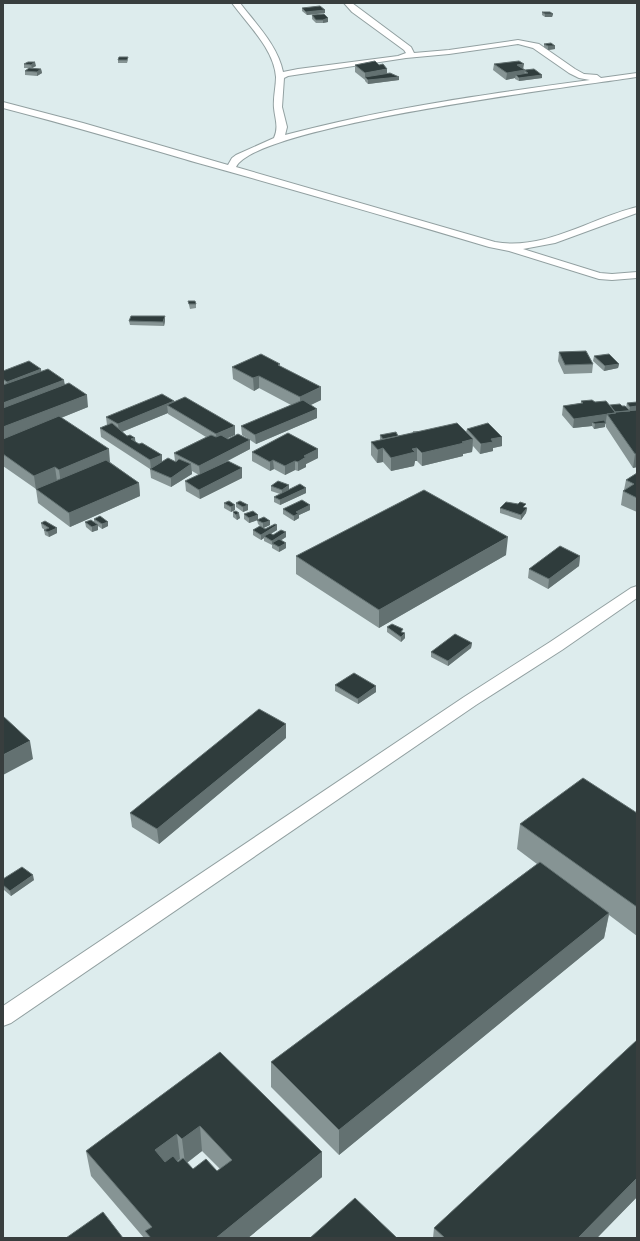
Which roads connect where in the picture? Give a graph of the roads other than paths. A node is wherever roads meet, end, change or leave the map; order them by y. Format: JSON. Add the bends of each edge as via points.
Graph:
{"nodes":[{"id":1,"x":236,"y":3,"type":"edge"},
{"id":2,"x":348,"y":3,"type":"edge"},
{"id":3,"x":407,"y":53,"type":"junction"},
{"id":4,"x":637,"y":75,"type":"edge"},
{"id":5,"x":280,"y":77,"type":"junction"},
{"id":6,"x":582,"y":79,"type":"junction"},
{"id":7,"x":3,"y":105,"type":"edge"},
{"id":8,"x":278,"y":140,"type":"junction"},
{"id":9,"x":239,"y":157,"type":"junction"},
{"id":10,"x":197,"y":160,"type":"junction"},
{"id":11,"x":231,"y":168,"type":"junction"},
{"id":12,"x":637,"y":210,"type":"edge"},
{"id":13,"x":509,"y":248,"type":"junction"},
{"id":14,"x":637,"y":275,"type":"edge"},
{"id":15,"x":637,"y":591,"type":"edge"},
{"id":16,"x":3,"y":1017,"type":"edge"}],
"edges":[{"from":1,"to":5,"type":"street","via":[[270,48],[277,61]]},
{"from":2,"to":3,"type":"street","via":[[376,24]]},
{"from":3,"to":5,"type":"street","via":[[298,71]]},
{"from":3,"to":6,"type":"street","via":[[426,55],[526,43],[536,46]]},
{"from":4,"to":6,"type":"street","via":[[608,80]]},
{"from":5,"to":8,"type":"street","via":[[278,107],[282,127]]},
{"from":6,"to":8,"type":"street","via":[[388,113],[334,124]]},
{"from":7,"to":10,"type":"street","via":[[80,124]]},
{"from":8,"to":9,"type":"street"},
{"from":9,"to":10,"type":"street"},
{"from":9,"to":11,"type":"street"},
{"from":10,"to":11,"type":"street"},
{"from":11,"to":13,"type":"street"},
{"from":12,"to":13,"type":"street","via":[[551,241]]},
{"from":13,"to":14,"type":"street","via":[[599,276]]},
{"from":15,"to":16,"type":"street"}]}
